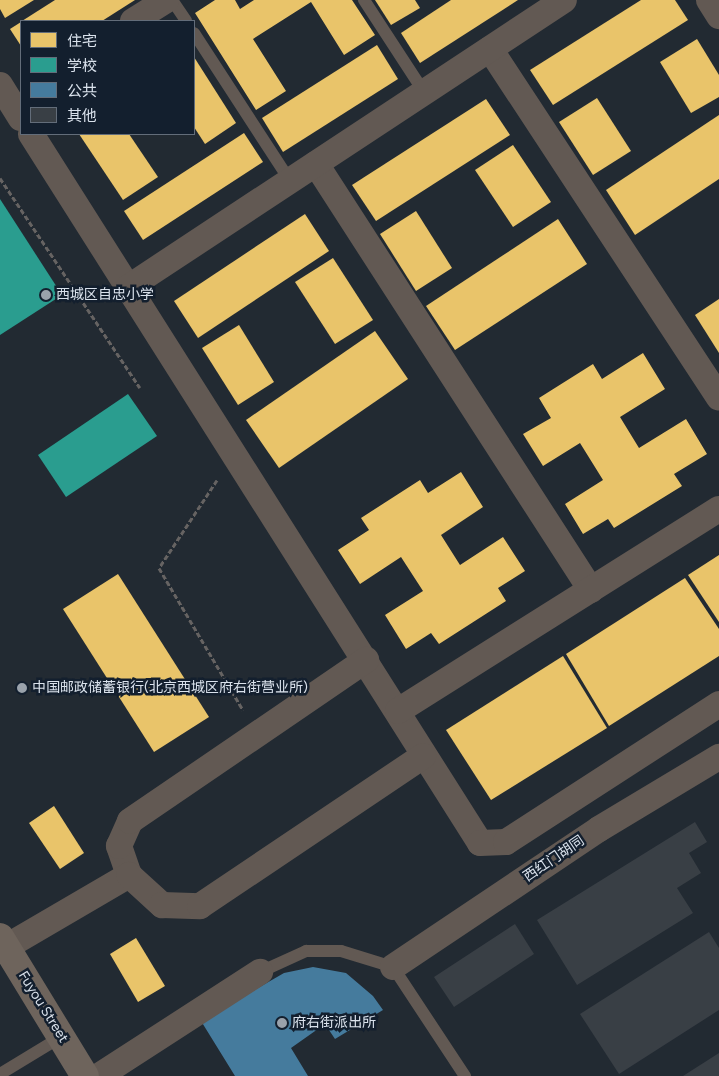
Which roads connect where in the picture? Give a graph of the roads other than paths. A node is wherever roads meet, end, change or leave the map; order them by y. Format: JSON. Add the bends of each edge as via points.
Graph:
{"nodes":[{"id":1,"x":166,"y":0,"type":"edge"},
{"id":2,"x":172,"y":0,"type":"edge"},
{"id":3,"x":364,"y":0,"type":"edge"},
{"id":4,"x":564,"y":0,"type":"edge"},
{"id":5,"x":709,"y":0,"type":"edge"},
{"id":6,"x":719,"y":16,"type":"edge"},
{"id":7,"x":135,"y":20,"type":"edge"},
{"id":8,"x":185,"y":20,"type":"edge"},
{"id":9,"x":195,"y":35,"type":"edge"},
{"id":10,"x":490,"y":49,"type":"junction"},
{"id":11,"x":424,"y":92,"type":"junction"},
{"id":12,"x":32,"y":135,"type":"edge"},
{"id":13,"x":316,"y":164,"type":"junction"},
{"id":14,"x":290,"y":181,"type":"junction"},
{"id":15,"x":128,"y":287,"type":"junction"},
{"id":16,"x":719,"y":398,"type":"edge"},
{"id":17,"x":719,"y":509,"type":"edge"},
{"id":18,"x":591,"y":590,"type":"junction"},
{"id":19,"x":366,"y":660,"type":"junction"},
{"id":20,"x":719,"y":704,"type":"edge"},
{"id":21,"x":398,"y":711,"type":"junction"},
{"id":22,"x":423,"y":756,"type":"junction"},
{"id":23,"x":719,"y":757,"type":"edge"},
{"id":24,"x":129,"y":875,"type":"junction"},
{"id":25,"x":3,"y":942,"type":"edge"},
{"id":26,"x":393,"y":967,"type":"junction"},
{"id":27,"x":260,"y":972,"type":"joint"},
{"id":28,"x":61,"y":1037,"type":"junction"},
{"id":29,"x":0,"y":1074,"type":"edge"},
{"id":30,"x":85,"y":1076,"type":"edge"},
{"id":31,"x":99,"y":1076,"type":"edge"},
{"id":32,"x":465,"y":1076,"type":"edge"}],
"edges":[{"from":1,"to":7,"type":"street"},
{"from":2,"to":8,"type":"lane"},
{"from":3,"to":11,"type":"lane"},
{"from":4,"to":10,"type":"street"},
{"from":5,"to":6,"type":"street"},
{"from":9,"to":14,"type":"lane"},
{"from":10,"to":11,"type":"street"},
{"from":10,"to":16,"type":"street"},
{"from":11,"to":13,"type":"street"},
{"from":12,"to":15,"type":"street"},
{"from":13,"to":14,"type":"street"},
{"from":13,"to":18,"type":"street"},
{"from":14,"to":15,"type":"street"},
{"from":15,"to":19,"type":"street"},
{"from":17,"to":18,"type":"street"},
{"from":18,"to":21,"type":"street"},
{"from":19,"to":21,"type":"street"},
{"from":19,"to":24,"type":"street","via":[[256,732],[130,821],[119,846]]},
{"from":20,"to":22,"type":"street","via":[[506,842],[480,842]]},
{"from":21,"to":22,"type":"street"},
{"from":22,"to":24,"type":"street","via":[[200,906],[162,905]]},
{"from":23,"to":26,"type":"street","name":"西红门胡同","via":[[599,829]]},
{"from":24,"to":25,"type":"street"},
{"from":25,"to":28,"type":"main road","name":"Fuyou Street"},
{"from":26,"to":27,"type":"lane","via":[[341,951],[306,951]]},
{"from":26,"to":32,"type":"lane"},
{"from":27,"to":31,"type":"street"},
{"from":28,"to":29,"type":"lane"},
{"from":28,"to":30,"type":"main road","name":"Fuyou Street"}]}
